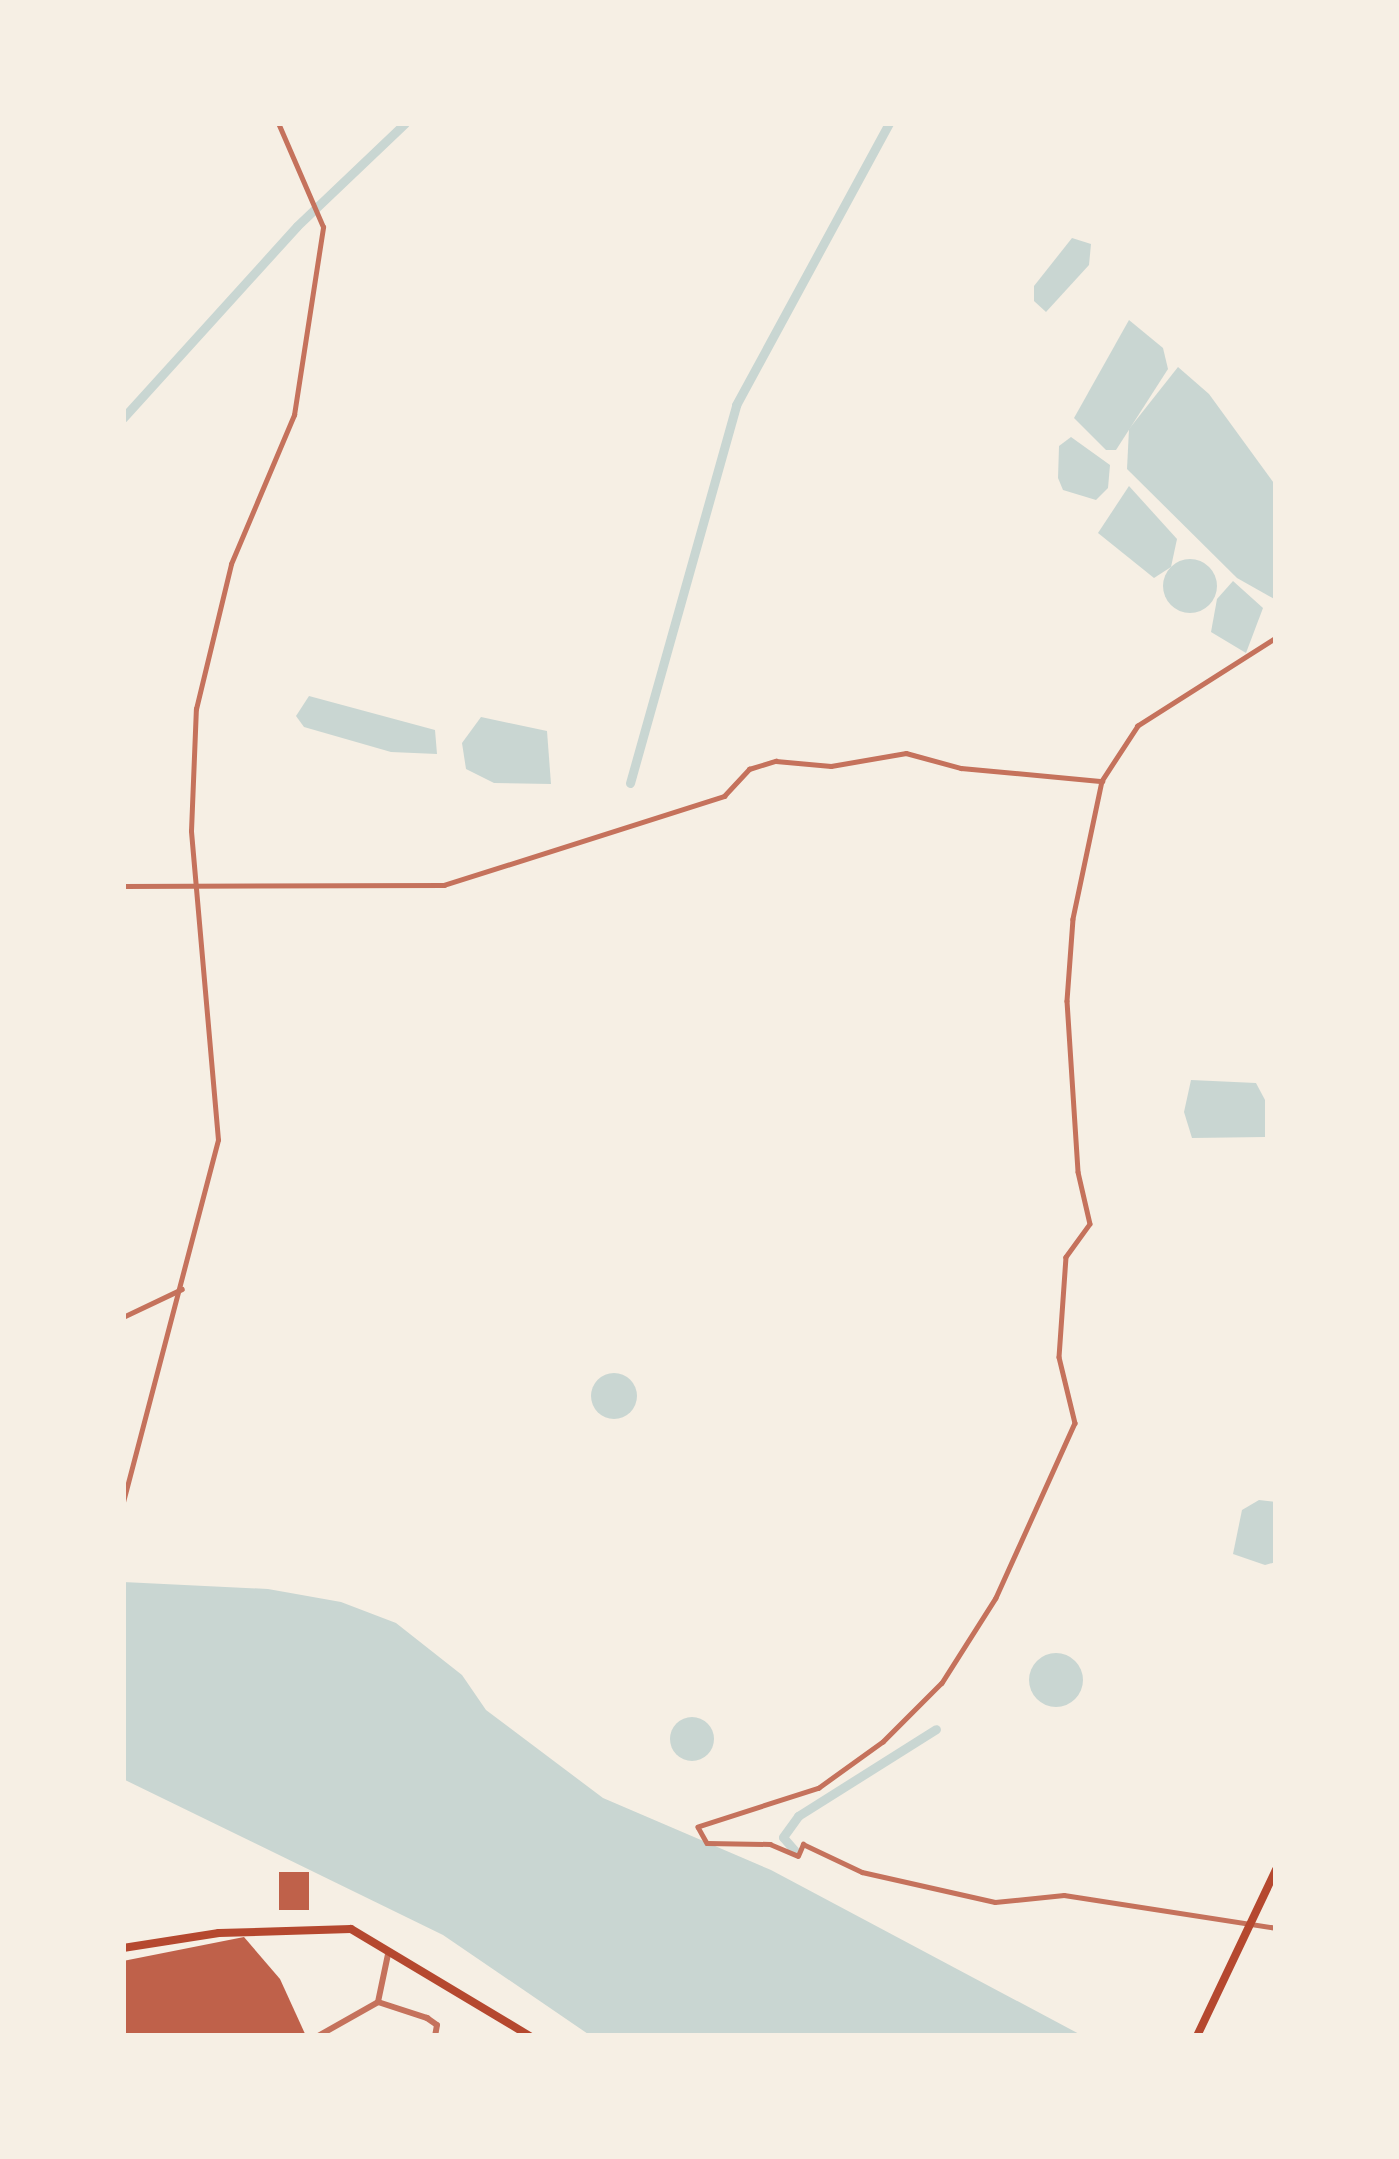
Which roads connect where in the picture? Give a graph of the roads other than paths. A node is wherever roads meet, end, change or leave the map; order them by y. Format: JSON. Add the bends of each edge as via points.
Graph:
{"nodes":[{"id":1,"x":278,"y":123,"type":"edge"},
{"id":2,"x":1276,"y":638,"type":"edge"},
{"id":3,"x":1102,"y":781,"type":"junction"},
{"id":4,"x":123,"y":886,"type":"edge"},
{"id":5,"x":196,"y":886,"type":"junction"},
{"id":6,"x":182,"y":1289,"type":"junction"},
{"id":7,"x":123,"y":1317,"type":"edge"},
{"id":8,"x":123,"y":1502,"type":"edge"},
{"id":9,"x":1276,"y":1870,"type":"edge"},
{"id":10,"x":1276,"y":1928,"type":"edge"},
{"id":11,"x":123,"y":1948,"type":"edge"},
{"id":12,"x":388,"y":1954,"type":"junction"},
{"id":13,"x":378,"y":2002,"type":"junction"},
{"id":14,"x":318,"y":2036,"type":"edge"},
{"id":15,"x":435,"y":2036,"type":"edge"},
{"id":16,"x":530,"y":2036,"type":"edge"},
{"id":17,"x":1197,"y":2036,"type":"edge"}],
"edges":[{"from":1,"to":5,"type":"street","via":[[323,227],[294,415],[230,565],[196,709]]},
{"from":2,"to":3,"type":"street","via":[[1138,726]]},
{"from":3,"to":5,"type":"street","via":[[961,768],[906,753],[831,766],[776,761],[749,769],[724,796],[444,885]]},
{"from":3,"to":10,"type":"street","via":[[1073,919],[1067,1001],[1078,1172],[1090,1224],[1066,1257],[1059,1358],[1075,1423],[996,1598],[942,1683],[883,1742],[819,1788],[698,1827],[706,1843],[770,1844],[796,1856],[803,1844],[862,1871],[995,1902],[1064,1895]]},
{"from":4,"to":5,"type":"street"},
{"from":5,"to":6,"type":"street","via":[[218,1140]]},
{"from":6,"to":7,"type":"street"},
{"from":6,"to":8,"type":"street"},
{"from":9,"to":17,"type":"main road"},
{"from":11,"to":12,"type":"main road","via":[[320,1927],[351,1929]]},
{"from":12,"to":13,"type":"street"},
{"from":12,"to":16,"type":"main road"},
{"from":13,"to":14,"type":"street"},
{"from":13,"to":15,"type":"street","via":[[428,2018]]}]}
